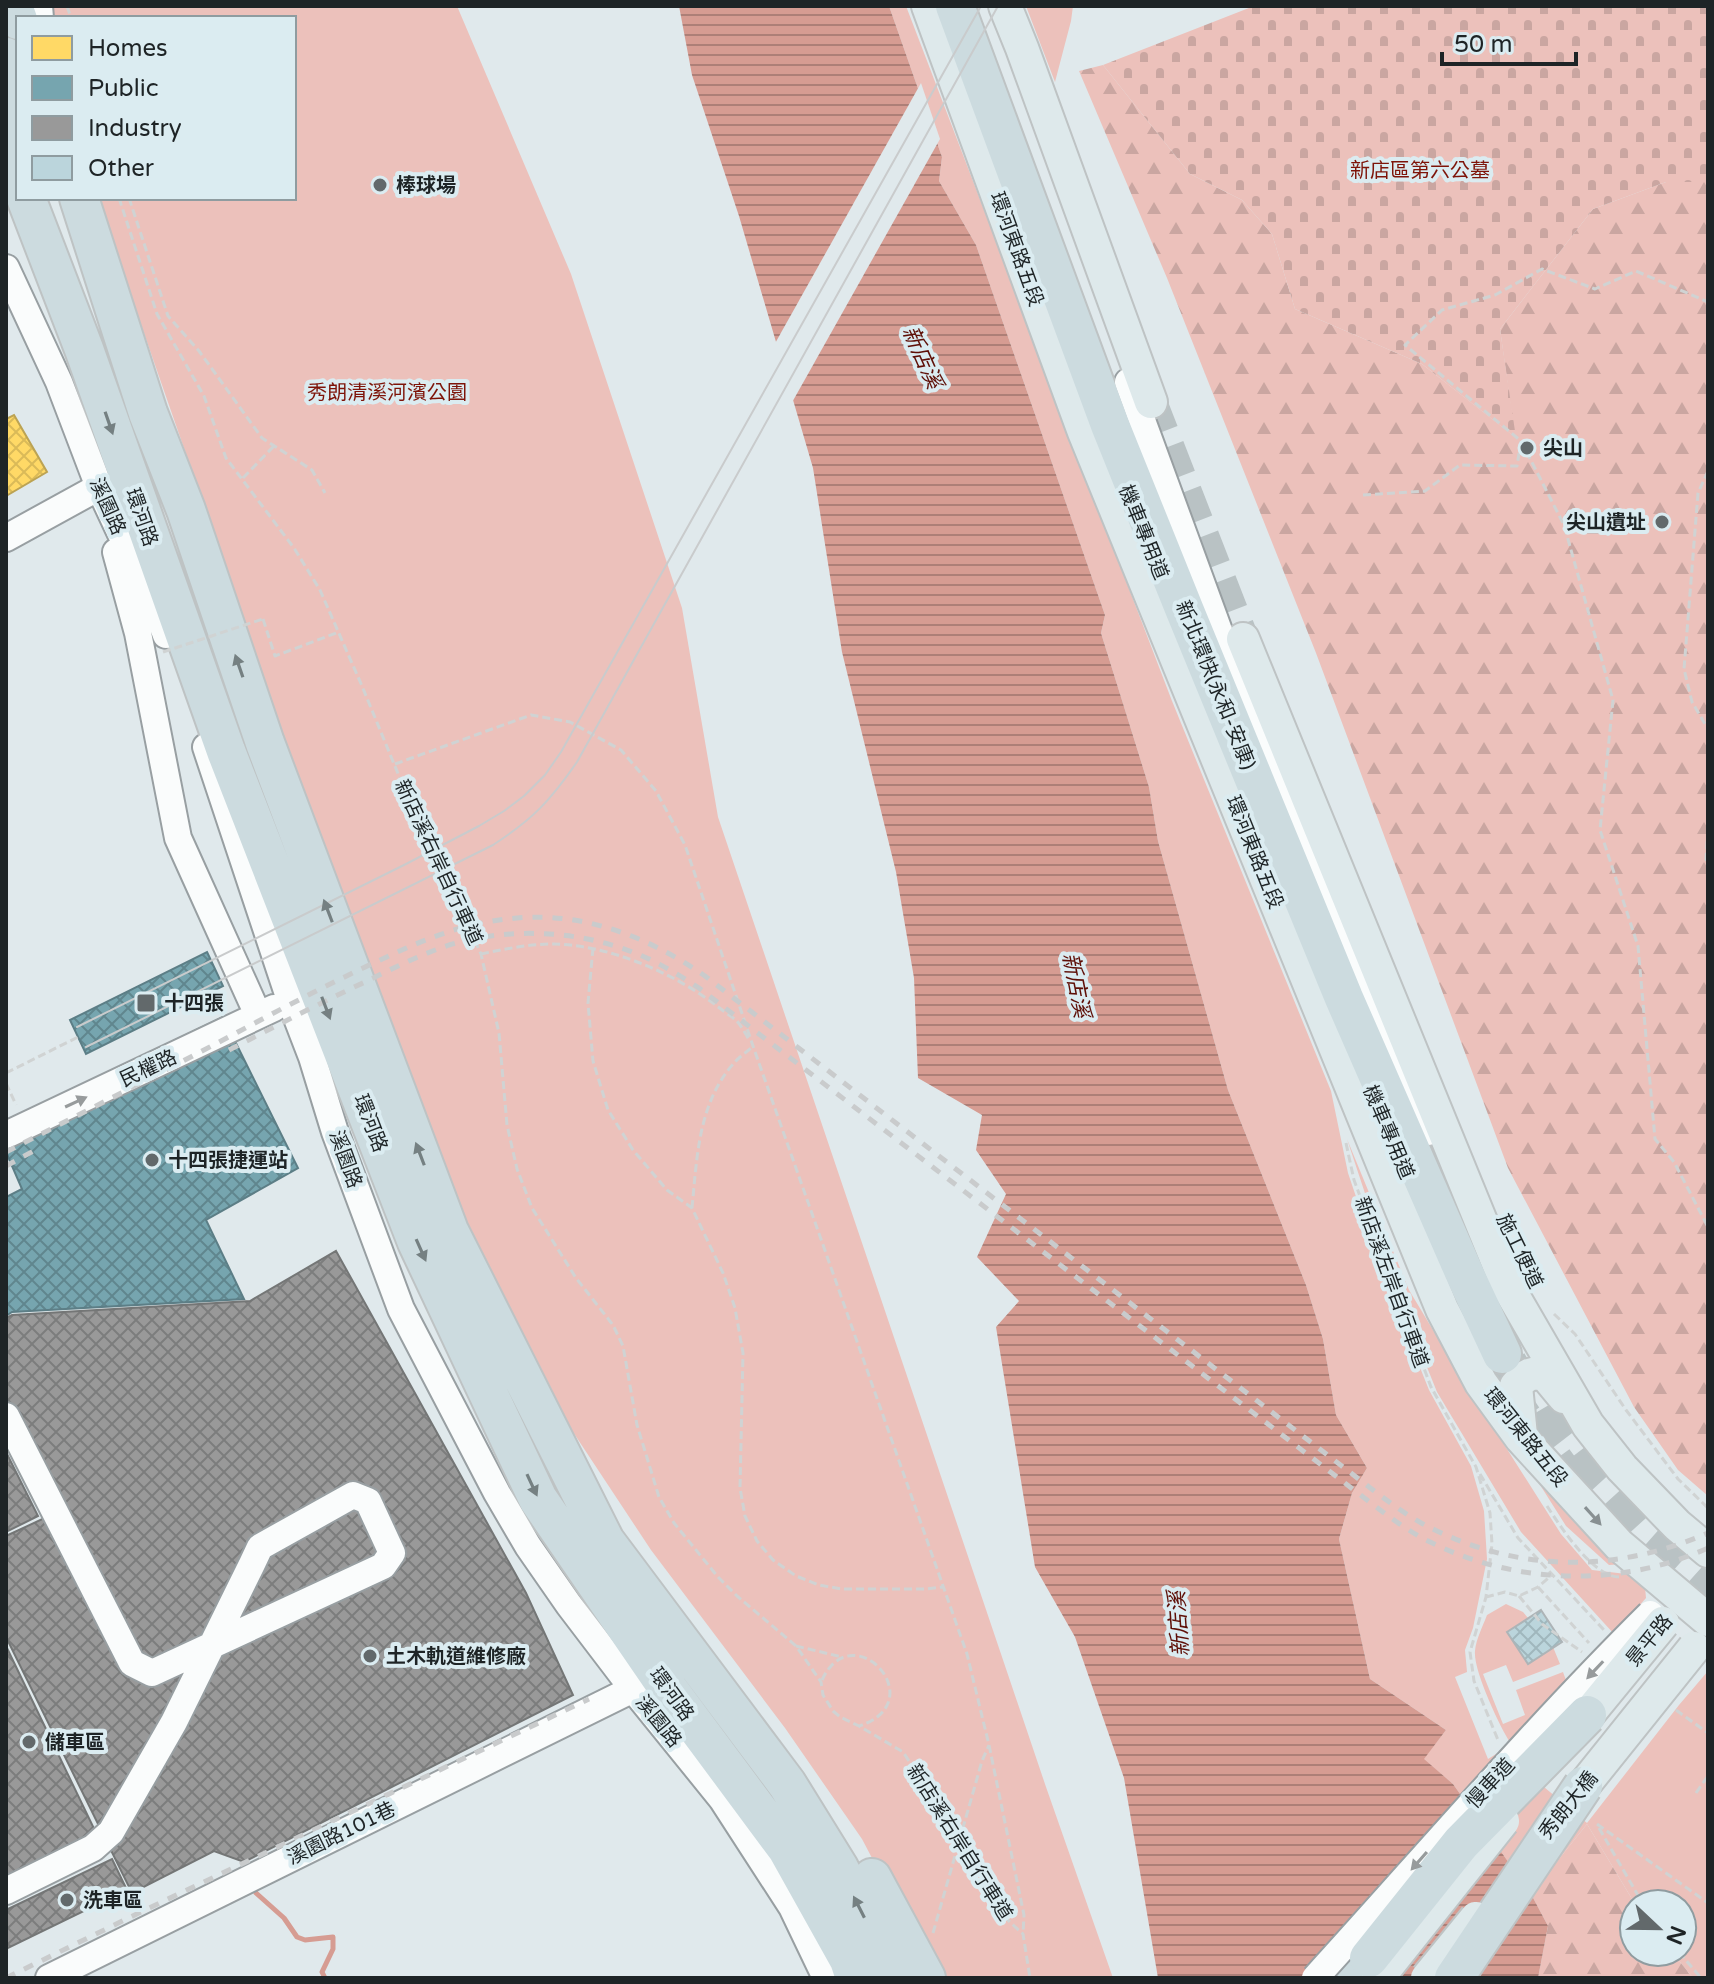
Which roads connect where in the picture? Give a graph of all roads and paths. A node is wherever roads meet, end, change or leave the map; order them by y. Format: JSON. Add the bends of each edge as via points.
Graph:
{"nodes":[{"id":1,"x":928,"y":6,"type":"edge"},
{"id":2,"x":944,"y":6,"type":"edge"},
{"id":3,"x":955,"y":6,"type":"edge"},
{"id":4,"x":976,"y":6,"type":"edge"},
{"id":5,"x":989,"y":6,"type":"edge"},
{"id":6,"x":1005,"y":6,"type":"edge"},
{"id":7,"x":6,"y":57,"type":"edge"},
{"id":8,"x":16,"y":87,"type":"edge"},
{"id":9,"x":6,"y":103,"type":"edge"},
{"id":10,"x":16,"y":132,"type":"edge"},
{"id":11,"x":6,"y":147,"type":"edge"},
{"id":12,"x":16,"y":171,"type":"edge"},
{"id":13,"x":27,"y":200,"type":"edge"},
{"id":14,"x":39,"y":200,"type":"edge"},
{"id":15,"x":53,"y":200,"type":"edge"},
{"id":16,"x":80,"y":200,"type":"edge"},
{"id":17,"x":120,"y":200,"type":"edge"},
{"id":18,"x":130,"y":200,"type":"edge"},
{"id":19,"x":6,"y":270,"type":"edge"},
{"id":20,"x":1708,"y":302,"type":"edge"},
{"id":21,"x":168,"y":316,"type":"junction"},
{"id":22,"x":163,"y":324,"type":"junction"},
{"id":23,"x":84,"y":349,"type":"junction"},
{"id":24,"x":1151,"y":402,"type":"tunnel mouth"},
{"id":25,"x":148,"y":413,"type":"junction"},
{"id":26,"x":1521,"y":441,"type":"junction"},
{"id":27,"x":274,"y":446,"type":"junction"},
{"id":28,"x":1708,"y":471,"type":"edge"},
{"id":29,"x":242,"y":478,"type":"junction"},
{"id":30,"x":99,"y":487,"type":"junction"},
{"id":31,"x":325,"y":493,"type":"dead end"},
{"id":32,"x":1363,"y":495,"type":"dead end"},
{"id":33,"x":6,"y":538,"type":"edge"},
{"id":34,"x":339,"y":632,"type":"junction"},
{"id":35,"x":1243,"y":639,"type":"tunnel mouth"},
{"id":36,"x":163,"y":652,"type":"dead end"},
{"id":37,"x":1708,"y":729,"type":"edge"},
{"id":38,"x":226,"y":751,"type":"junction"},
{"id":39,"x":395,"y":765,"type":"junction"},
{"id":40,"x":1708,"y":829,"type":"edge"},
{"id":41,"x":1708,"y":865,"type":"edge"},
{"id":42,"x":593,"y":948,"type":"junction"},
{"id":43,"x":481,"y":954,"type":"junction"},
{"id":44,"x":290,"y":1000,"type":"junction"},
{"id":45,"x":258,"y":1015,"type":"junction"},
{"id":46,"x":78,"y":1037,"type":"dead end"},
{"id":47,"x":753,"y":1046,"type":"junction"},
{"id":48,"x":312,"y":1057,"type":"junction"},
{"id":49,"x":6,"y":1073,"type":"edge"},
{"id":50,"x":6,"y":1083,"type":"edge"},
{"id":51,"x":13,"y":1125,"type":"edge"},
{"id":52,"x":1344,"y":1134,"type":"dead end"},
{"id":53,"x":692,"y":1208,"type":"junction"},
{"id":54,"x":1708,"y":1227,"type":"edge"},
{"id":55,"x":1554,"y":1314,"type":"dead end"},
{"id":56,"x":503,"y":1339,"type":"junction"},
{"id":57,"x":1507,"y":1350,"type":"junction"},
{"id":58,"x":6,"y":1416,"type":"edge"},
{"id":59,"x":1588,"y":1425,"type":"junction"},
{"id":60,"x":1521,"y":1438,"type":"junction"},
{"id":61,"x":1476,"y":1467,"type":"junction"},
{"id":62,"x":1708,"y":1508,"type":"edge"},
{"id":63,"x":1708,"y":1551,"type":"edge"},
{"id":64,"x":1708,"y":1562,"type":"edge"},
{"id":65,"x":1553,"y":1574,"type":"junction"},
{"id":66,"x":943,"y":1587,"type":"junction"},
{"id":67,"x":1538,"y":1587,"type":"junction"},
{"id":68,"x":1519,"y":1596,"type":"junction"},
{"id":69,"x":1486,"y":1597,"type":"junction"},
{"id":70,"x":1668,"y":1610,"type":"junction"},
{"id":71,"x":1606,"y":1632,"type":"dead end"},
{"id":72,"x":1704,"y":1638,"type":"edge"},
{"id":73,"x":796,"y":1646,"type":"junction"},
{"id":74,"x":1592,"y":1646,"type":"dead end"},
{"id":75,"x":1584,"y":1653,"type":"dead end"},
{"id":76,"x":844,"y":1658,"type":"junction"},
{"id":77,"x":821,"y":1682,"type":"junction"},
{"id":78,"x":633,"y":1689,"type":"junction"},
{"id":79,"x":1676,"y":1710,"type":"dead end"},
{"id":80,"x":1587,"y":1715,"type":"joint"},
{"id":81,"x":859,"y":1726,"type":"junction"},
{"id":82,"x":1708,"y":1733,"type":"edge"},
{"id":83,"x":1498,"y":1741,"type":"dead end"},
{"id":84,"x":989,"y":1745,"type":"junction"},
{"id":85,"x":1708,"y":1776,"type":"edge"},
{"id":86,"x":1583,"y":1786,"type":"junction"},
{"id":87,"x":1696,"y":1793,"type":"dead end"},
{"id":88,"x":960,"y":1838,"type":"junction"},
{"id":89,"x":1634,"y":1888,"type":"edge"},
{"id":90,"x":1687,"y":1888,"type":"edge"},
{"id":91,"x":6,"y":1891,"type":"edge"},
{"id":92,"x":1023,"y":1934,"type":"junction"},
{"id":93,"x":919,"y":1940,"type":"junction"},
{"id":94,"x":1363,"y":1973,"type":"edge"},
{"id":95,"x":49,"y":1978,"type":"edge"},
{"id":96,"x":826,"y":1978,"type":"edge"},
{"id":97,"x":855,"y":1978,"type":"edge"},
{"id":98,"x":891,"y":1978,"type":"edge"},
{"id":99,"x":926,"y":1978,"type":"edge"},
{"id":100,"x":1030,"y":1978,"type":"edge"},
{"id":101,"x":1315,"y":1978,"type":"edge"},
{"id":102,"x":1427,"y":1978,"type":"edge"},
{"id":103,"x":1454,"y":1978,"type":"edge"},
{"id":104,"x":1471,"y":1978,"type":"edge"}],
"edges":[{"from":1,"to":60,"type":"main road","name":"環河東路五段","via":[[1084,432],[1429,1280],[1481,1383]]},
{"from":2,"to":57,"type":"street","name":"機車專用道","via":[[1050,295],[1239,773],[1443,1259]]},
{"from":3,"to":57,"type":"highway","name":"新北環快(永和-安康)","via":[[1110,425],[1185,611],[1344,998],[1467,1279]]},
{"from":4,"to":57,"type":"highway","name":"新北環快(永和-安康)","via":[[998,57],[1052,231],[1194,607]]},
{"from":5,"to":57,"type":"street","name":"機車專用道","via":[[1230,661],[1489,1273]]},
{"from":6,"to":24,"type":"main road"},
{"from":7,"to":8,"type":"highway"},
{"from":9,"to":10,"type":"highway"},
{"from":11,"to":12,"type":"highway"},
{"from":13,"to":23,"type":"highway","name":"環河路"},
{"from":14,"to":23,"type":"highway"},
{"from":15,"to":25,"type":"highway"},
{"from":16,"to":25,"type":"highway","name":"環河路"},
{"from":17,"to":22,"type":"path","name":"新店溪右岸自行車道"},
{"from":18,"to":21,"type":"path"},
{"from":19,"to":30,"type":"street","name":"溪園路","via":[[59,382]]},
{"from":20,"to":26,"type":"path","via":[[1636,271],[1595,289],[1542,269],[1495,295],[1442,310],[1405,345]]},
{"from":21,"to":22,"type":"path"},
{"from":21,"to":27,"type":"path","via":[[262,438]]},
{"from":22,"to":29,"type":"path","name":"新店溪右岸自行車道","via":[[204,396],[226,458]]},
{"from":23,"to":38,"type":"highway","name":"環河路","one_way":true},
{"from":56,"to":25,"type":"highway","name":"環河路","one_way":true,"via":[[449,1231],[265,743]]},
{"from":26,"to":32,"type":"path","via":[[1517,466],[1460,465],[1425,491]]},
{"from":26,"to":54,"type":"path","via":[[1564,525],[1613,700],[1600,830],[1638,946],[1655,1139],[1674,1162]]},
{"from":27,"to":29,"type":"path"},
{"from":27,"to":31,"type":"path","via":[[312,470]]},
{"from":28,"to":37,"type":"path","via":[[1698,493],[1684,669],[1692,702]]},
{"from":29,"to":34,"type":"path","name":"新店溪右岸自行車道","via":[[294,548]]},
{"from":30,"to":33,"type":"street"},
{"from":30,"to":44,"type":"street","name":"溪園路","via":[[184,681]]},
{"from":30,"to":45,"type":"street","via":[[138,633],[178,838]]},
{"from":34,"to":36,"type":"path","bridge":true,"via":[[275,656],[263,619]]},
{"from":34,"to":39,"type":"path","name":"新店溪右岸自行車道"},
{"from":35,"to":59,"type":"main road","via":[[1507,1285]]},
{"from":38,"to":48,"type":"street"},
{"from":38,"to":97,"type":"highway","name":"環河路","one_way":true,"via":[[417,1242],[538,1499],[787,1849]]},
{"from":39,"to":43,"type":"path","name":"新店溪右岸自行車道"},
{"from":39,"to":47,"type":"path","via":[[531,715],[570,722],[621,750],[656,791],[685,845]]},
{"from":40,"to":41,"type":"path"},
{"from":42,"to":43,"type":"path","via":[[522,945]]},
{"from":42,"to":47,"type":"path","via":[[699,992],[737,1022]]},
{"from":42,"to":53,"type":"path","via":[[588,1003],[593,1061],[608,1110],[667,1190]]},
{"from":43,"to":73,"type":"path","name":"新店溪右岸自行車道","via":[[499,1033],[507,1125],[517,1169],[532,1208],[623,1346],[637,1425],[659,1497],[718,1577]]},
{"from":44,"to":45,"type":"street","name":"民權路"},
{"from":44,"to":48,"type":"street","name":"溪園路"},
{"from":51,"to":45,"type":"street","name":"民權路","one_way":true},
{"from":46,"to":49,"type":"path"},
{"from":47,"to":53,"type":"path","via":[[734,1062],[706,1113]]},
{"from":47,"to":66,"type":"path"},
{"from":48,"to":78,"type":"street","name":"溪園路","via":[[401,1309],[520,1533]]},
{"from":50,"to":51,"type":"path"},
{"from":52,"to":61,"type":"path","name":"新店溪左岸自行車道","via":[[1354,1180],[1431,1387]]},
{"from":53,"to":66,"type":"path","via":[[735,1308],[743,1353],[740,1488],[757,1541],[773,1560],[819,1585]]},
{"from":55,"to":62,"type":"path","via":[[1575,1334],[1678,1479]]},
{"from":56,"to":93,"type":"highway","via":[[638,1549],[787,1745]]},
{"from":98,"to":56,"type":"highway","name":"環河路","one_way":true,"via":[[839,1868],[787,1784],[605,1541]]},
{"from":58,"to":91,"type":"street","via":[[132,1663],[152,1673],[210,1647],[224,1640],[383,1566],[392,1553],[368,1501],[353,1495],[260,1547],[226,1616],[213,1643],[207,1656],[174,1722],[111,1832],[93,1848]]},
{"from":59,"to":60,"type":"main road","via":[[1545,1374],[1533,1372],[1516,1386]]},
{"from":59,"to":63,"type":"main road","via":[[1622,1468]]},
{"from":60,"to":70,"type":"main road","name":"環河東路五段","one_way":true,"via":[[1619,1545]]},
{"from":61,"to":65,"type":"path","via":[[1518,1538]]},
{"from":61,"to":69,"type":"path","name":"新店溪左岸自行車道","via":[[1490,1513]]},
{"from":64,"to":70,"type":"main road","name":"景平路"},
{"from":65,"to":67,"type":"path"},
{"from":65,"to":71,"type":"path"},
{"from":66,"to":84,"type":"path","via":[[967,1654]]},
{"from":67,"to":68,"type":"path"},
{"from":67,"to":74,"type":"path"},
{"from":68,"to":69,"type":"path","via":[[1505,1592]]},
{"from":68,"to":75,"type":"path","via":[[1542,1624]]},
{"from":69,"to":83,"type":"path","name":"新店溪左岸自行車道","via":[[1470,1652],[1474,1681]]},
{"from":70,"to":72,"type":"main road","name":"環河東路五段"},
{"from":70,"to":80,"type":"main road","name":"景平路","bridge":true},
{"from":70,"to":101,"type":"street","name":"慢車道","one_way":true,"bridge":true,"via":[[1605,1659]]},
{"from":72,"to":86,"type":"main road","name":"秀朗大橋","bridge":true},
{"from":72,"to":104,"type":"street","via":[[1521,1896]]},
{"from":73,"to":76,"type":"path"},
{"from":73,"to":77,"type":"path"},
{"from":76,"to":77,"type":"path","via":[[826,1671]]},
{"from":76,"to":81,"type":"path","via":[[867,1658],[885,1673],[889,1684],[886,1707]]},
{"from":77,"to":81,"type":"path","via":[[833,1711]]},
{"from":78,"to":95,"type":"street","name":"溪園路101巷"},
{"from":78,"to":96,"type":"street","name":"溪園路","via":[[722,1799],[792,1907]]},
{"from":79,"to":82,"type":"path"},
{"from":80,"to":94,"type":"highway","bridge":true,"via":[[1447,1859]]},
{"from":81,"to":88,"type":"path","name":"新店溪右岸自行車道","via":[[903,1752],[926,1795]]},
{"from":84,"to":88,"type":"path"},
{"from":84,"to":92,"type":"path","via":[[1024,1915]]},
{"from":85,"to":87,"type":"path"},
{"from":86,"to":102,"type":"main road","name":"秀朗大橋","bridge":true},
{"from":86,"to":103,"type":"highway","bridge":true},
{"from":88,"to":92,"type":"path","name":"新店溪右岸自行車道","via":[[977,1861],[999,1912]]},
{"from":88,"to":93,"type":"path"},
{"from":89,"to":90,"type":"path","via":[[1597,1824]]},
{"from":92,"to":100,"type":"path","name":"新店溪右岸自行車道"},
{"from":93,"to":99,"type":"highway"}]}
